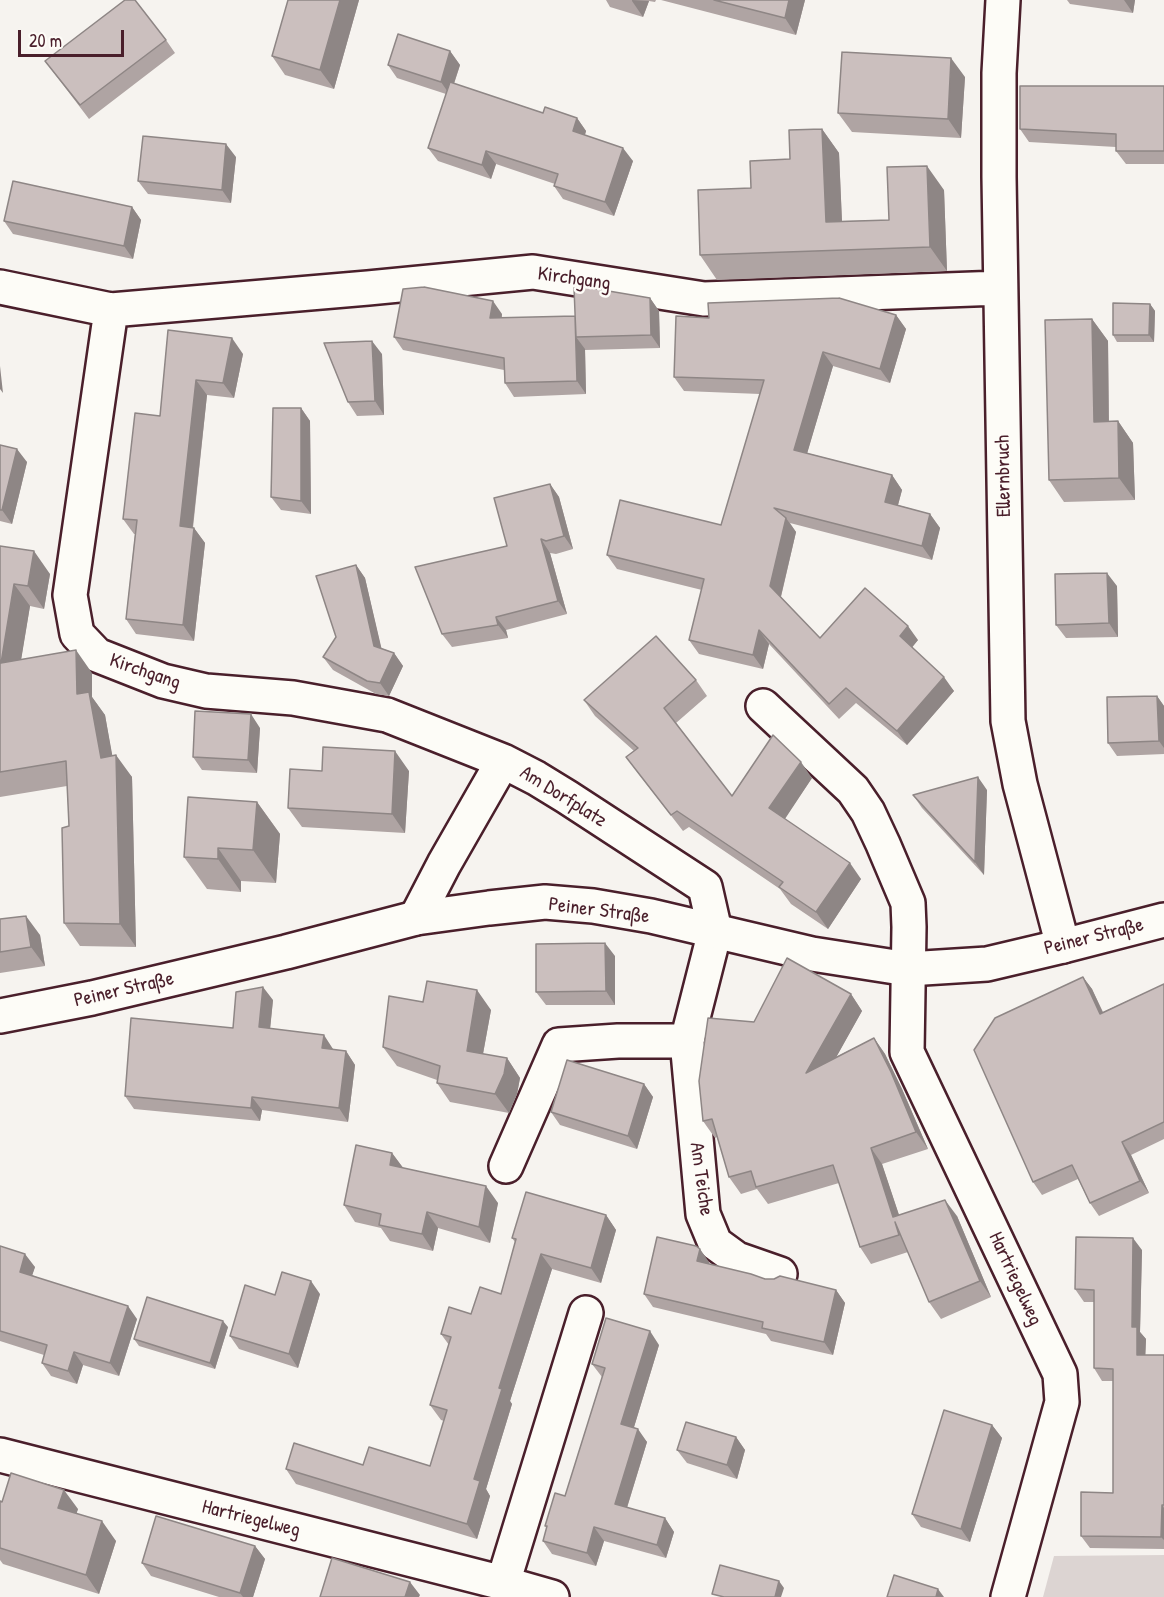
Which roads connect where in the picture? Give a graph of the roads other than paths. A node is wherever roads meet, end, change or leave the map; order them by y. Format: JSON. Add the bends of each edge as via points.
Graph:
{"nodes":[{"id":1,"x":1003,"y":0,"type":"edge"},
{"id":2,"x":0,"y":287,"type":"edge"},
{"id":3,"x":1000,"y":288,"type":"junction"},
{"id":4,"x":111,"y":310,"type":"junction"},
{"id":5,"x":763,"y":706,"type":"dead end"},
{"id":6,"x":503,"y":761,"type":"junction"},
{"id":7,"x":416,"y":918,"type":"junction"},
{"id":8,"x":1164,"y":920,"type":"edge"},
{"id":9,"x":715,"y":932,"type":"junction"},
{"id":10,"x":1063,"y":946,"type":"junction"},
{"id":11,"x":908,"y":969,"type":"junction"},
{"id":12,"x":0,"y":1016,"type":"edge"},
{"id":13,"x":687,"y":1041,"type":"junction"},
{"id":14,"x":506,"y":1166,"type":"dead end"},
{"id":15,"x":780,"y":1274,"type":"edge"},
{"id":16,"x":586,"y":1312,"type":"dead end"},
{"id":17,"x":0,"y":1455,"type":"edge"},
{"id":18,"x":503,"y":1583,"type":"junction"},
{"id":19,"x":552,"y":1597,"type":"edge"},
{"id":20,"x":1008,"y":1597,"type":"edge"}],
"edges":[{"from":1,"to":3,"type":"street","name":"Ellernbruch","via":[[999,73]]},
{"from":2,"to":4,"type":"street","name":"Kirchgang"},
{"from":3,"to":4,"type":"street","name":"Kirchgang","via":[[704,299],[533,272]]},
{"from":3,"to":10,"type":"street","name":"Ellernbruch","via":[[1008,721],[1020,784]]},
{"from":4,"to":6,"type":"street","name":"Kirchgang","via":[[70,595],[77,634],[97,655],[163,681],[206,691],[292,698],[387,715]]},
{"from":5,"to":11,"type":"street","name":"Hartriegelweg","via":[[853,790],[868,812],[908,903]]},
{"from":6,"to":7,"type":"street","name":"Am Dorfplatz"},
{"from":6,"to":9,"type":"street","name":"Am Dorfplatz","via":[[536,778],[705,887]]},
{"from":7,"to":9,"type":"street","name":"Peiner Straße","via":[[545,903],[593,906]]},
{"from":7,"to":12,"type":"street","name":"Peiner Straße","via":[[92,998]]},
{"from":8,"to":10,"type":"street","name":"Peiner Straße"},
{"from":9,"to":11,"type":"street","name":"Peiner Straße","via":[[812,954]]},
{"from":9,"to":13,"type":"street","name":"Am Teiche"},
{"from":10,"to":11,"type":"street","name":"Peiner Straße","via":[[987,964]]},
{"from":11,"to":20,"type":"street","name":"Hartriegelweg","via":[[907,1052],[1060,1374],[1062,1402]]},
{"from":13,"to":14,"type":"street","via":[[559,1046]]},
{"from":13,"to":15,"type":"street","name":"Am Teiche","via":[[703,1214],[715,1242],[737,1259]]},
{"from":16,"to":18,"type":"street"},
{"from":17,"to":18,"type":"street","name":"Hartriegelweg"},
{"from":18,"to":19,"type":"street","name":"Hartriegelweg"}]}
